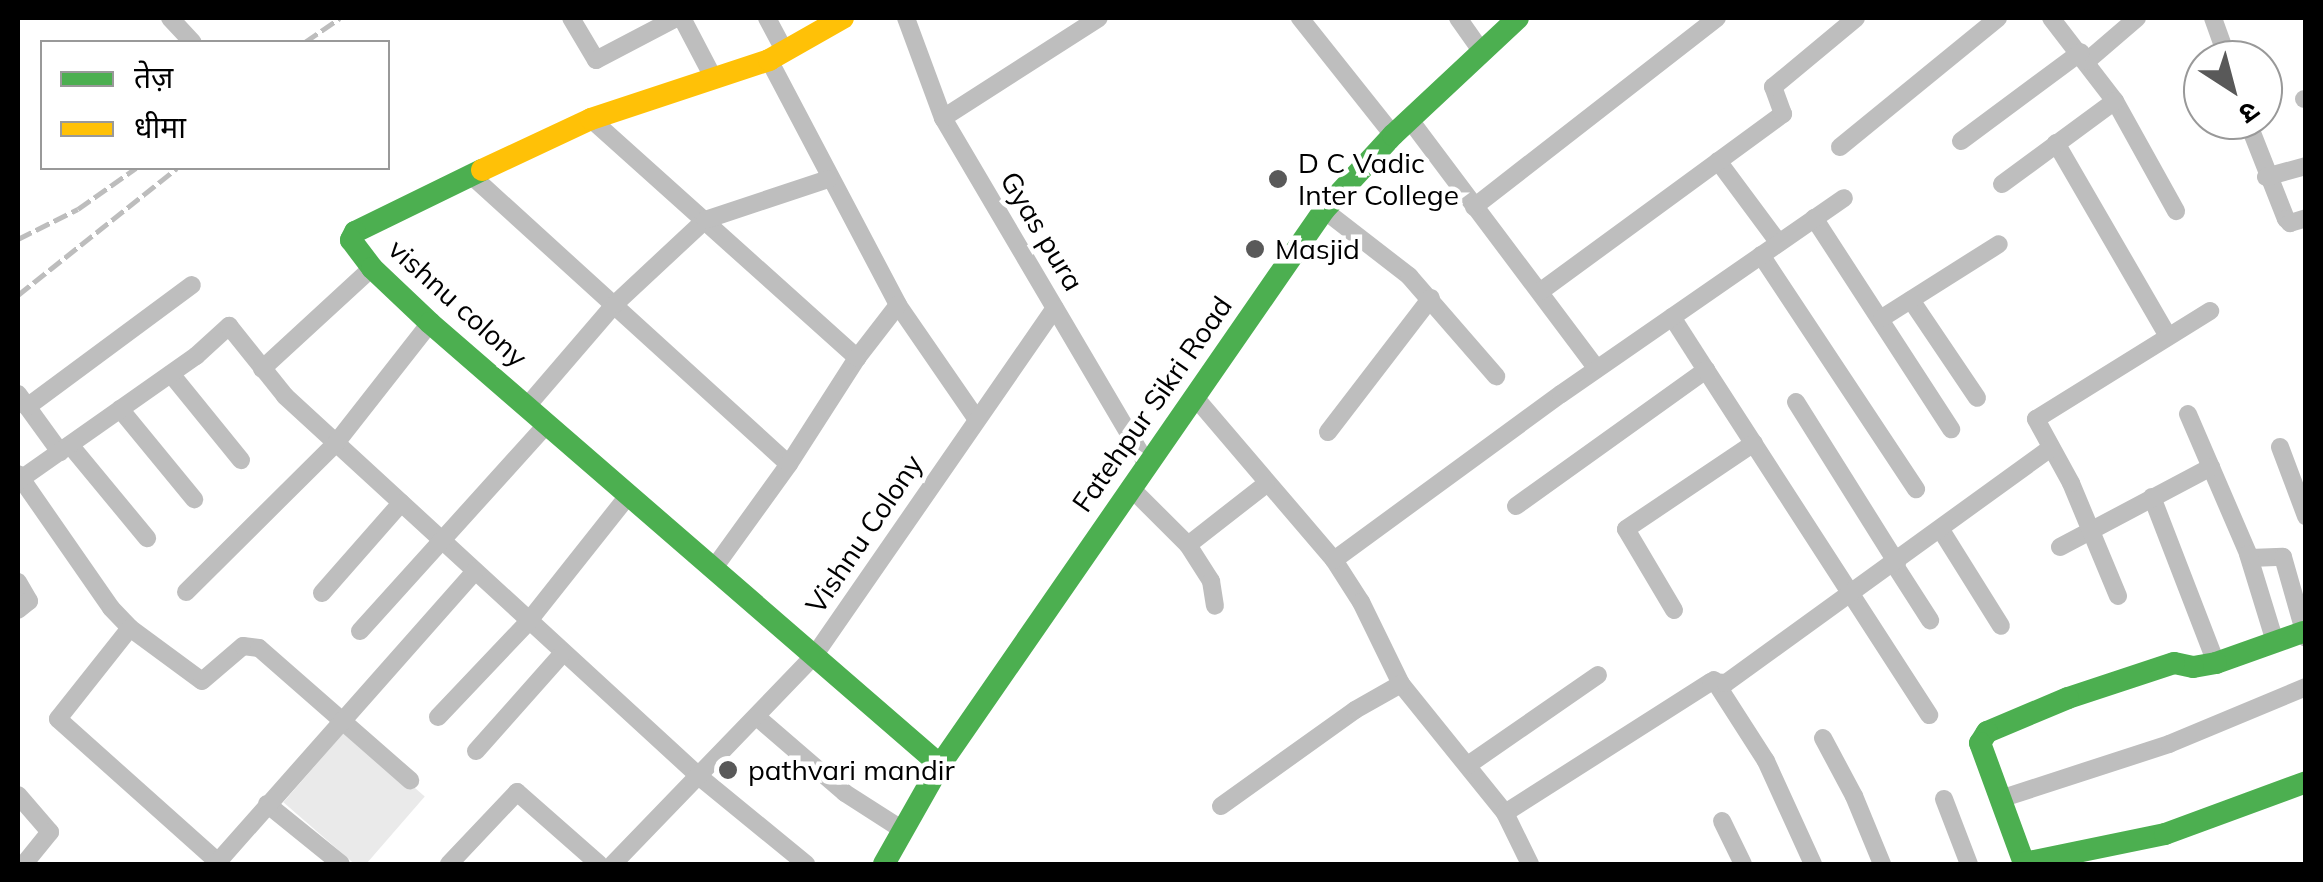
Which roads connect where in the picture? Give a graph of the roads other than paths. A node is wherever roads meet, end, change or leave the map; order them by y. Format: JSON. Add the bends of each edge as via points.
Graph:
{"nodes":[{"id":1,"x":170,"y":18,"type":"edge"},
{"id":2,"x":571,"y":18,"type":"edge"},
{"id":3,"x":679,"y":18,"type":"edge"},
{"id":4,"x":767,"y":18,"type":"edge"},
{"id":5,"x":843,"y":18,"type":"edge"},
{"id":6,"x":906,"y":18,"type":"edge"},
{"id":7,"x":1099,"y":18,"type":"edge"},
{"id":8,"x":1300,"y":18,"type":"edge"},
{"id":9,"x":1458,"y":18,"type":"edge"},
{"id":10,"x":1518,"y":18,"type":"edge"},
{"id":11,"x":1717,"y":18,"type":"edge"},
{"id":12,"x":1856,"y":18,"type":"edge"},
{"id":13,"x":1998,"y":18,"type":"edge"},
{"id":14,"x":2051,"y":18,"type":"edge"},
{"id":15,"x":2137,"y":18,"type":"edge"},
{"id":16,"x":190,"y":40,"type":"edge"},
{"id":17,"x":1482,"y":52,"type":"junction"},
{"id":18,"x":777,"y":56,"type":"junction"},
{"id":19,"x":2084,"y":57,"type":"junction"},
{"id":20,"x":713,"y":77,"type":"junction"},
{"id":21,"x":2115,"y":101,"type":"junction"},
{"id":22,"x":943,"y":118,"type":"junction"},
{"id":23,"x":591,"y":119,"type":"junction"},
{"id":24,"x":1401,"y":128,"type":"junction"},
{"id":25,"x":2254,"y":140,"type":"edge"},
{"id":26,"x":1961,"y":141,"type":"dead end"},
{"id":27,"x":2056,"y":144,"type":"junction"},
{"id":28,"x":1840,"y":147,"type":"dead end"},
{"id":29,"x":1718,"y":161,"type":"junction"},
{"id":30,"x":2306,"y":166,"type":"edge"},
{"id":31,"x":472,"y":176,"type":"junction"},
{"id":32,"x":2266,"y":177,"type":"junction"},
{"id":33,"x":828,"y":179,"type":"junction"},
{"id":34,"x":2002,"y":184,"type":"dead end"},
{"id":35,"x":1844,"y":198,"type":"dead end"},
{"id":36,"x":1474,"y":208,"type":"junction"},
{"id":37,"x":1324,"y":210,"type":"junction"},
{"id":38,"x":2176,"y":211,"type":"dead end"},
{"id":39,"x":1814,"y":218,"type":"junction"},
{"id":40,"x":2306,"y":218,"type":"edge"},
{"id":41,"x":705,"y":220,"type":"junction"},
{"id":42,"x":1778,"y":243,"type":"junction"},
{"id":43,"x":1999,"y":244,"type":"dead end"},
{"id":44,"x":1760,"y":255,"type":"junction"},
{"id":45,"x":372,"y":268,"type":"junction"},
{"id":46,"x":192,"y":285,"type":"dead end"},
{"id":47,"x":1541,"y":291,"type":"junction"},
{"id":48,"x":1431,"y":298,"type":"junction"},
{"id":49,"x":1910,"y":300,"type":"junction"},
{"id":50,"x":614,"y":304,"type":"junction"},
{"id":51,"x":898,"y":305,"type":"junction"},
{"id":52,"x":1056,"y":308,"type":"junction"},
{"id":53,"x":2210,"y":311,"type":"dead end"},
{"id":54,"x":1672,"y":316,"type":"junction"},
{"id":55,"x":1882,"y":318,"type":"junction"},
{"id":56,"x":430,"y":324,"type":"junction"},
{"id":57,"x":2168,"y":336,"type":"junction"},
{"id":58,"x":856,"y":358,"type":"junction"},
{"id":59,"x":262,"y":369,"type":"junction"},
{"id":60,"x":1596,"y":369,"type":"junction"},
{"id":61,"x":1706,"y":370,"type":"junction"},
{"id":62,"x":172,"y":374,"type":"junction"},
{"id":63,"x":1496,"y":376,"type":"dead end"},
{"id":64,"x":1194,"y":396,"type":"junction"},
{"id":65,"x":1977,"y":398,"type":"dead end"},
{"id":66,"x":22,"y":400,"type":"edge"},
{"id":67,"x":1796,"y":402,"type":"dead end"},
{"id":68,"x":528,"y":405,"type":"junction"},
{"id":69,"x":120,"y":409,"type":"junction"},
{"id":70,"x":2188,"y":414,"type":"dead end"},
{"id":71,"x":976,"y":418,"type":"junction"},
{"id":72,"x":548,"y":423,"type":"junction"},
{"id":73,"x":1951,"y":429,"type":"dead end"},
{"id":74,"x":1328,"y":432,"type":"dead end"},
{"id":75,"x":336,"y":443,"type":"junction"},
{"id":76,"x":1754,"y":443,"type":"junction"},
{"id":77,"x":2280,"y":447,"type":"dead end"},
{"id":78,"x":65,"y":448,"type":"junction"},
{"id":79,"x":2051,"y":448,"type":"junction"},
{"id":80,"x":241,"y":460,"type":"dead end"},
{"id":81,"x":789,"y":464,"type":"junction"},
{"id":82,"x":1147,"y":464,"type":"junction"},
{"id":83,"x":2211,"y":467,"type":"junction"},
{"id":84,"x":18,"y":478,"type":"edge"},
{"id":85,"x":1266,"y":484,"type":"junction"},
{"id":86,"x":1130,"y":487,"type":"junction"},
{"id":87,"x":1916,"y":488,"type":"dead end"},
{"id":88,"x":628,"y":496,"type":"junction"},
{"id":89,"x":2152,"y":497,"type":"junction"},
{"id":90,"x":194,"y":499,"type":"dead end"},
{"id":91,"x":401,"y":503,"type":"junction"},
{"id":92,"x":1516,"y":506,"type":"dead end"},
{"id":93,"x":2306,"y":516,"type":"edge"},
{"id":94,"x":1941,"y":530,"type":"junction"},
{"id":95,"x":2090,"y":531,"type":"junction"},
{"id":96,"x":146,"y":538,"type":"dead end"},
{"id":97,"x":442,"y":543,"type":"junction"},
{"id":98,"x":1188,"y":545,"type":"junction"},
{"id":99,"x":2060,"y":547,"type":"dead end"},
{"id":100,"x":2248,"y":554,"type":"junction"},
{"id":101,"x":1334,"y":560,"type":"junction"},
{"id":102,"x":1895,"y":564,"type":"junction"},
{"id":103,"x":714,"y":568,"type":"junction"},
{"id":104,"x":475,"y":571,"type":"junction"},
{"id":105,"x":18,"y":582,"type":"edge"},
{"id":106,"x":186,"y":592,"type":"dead end"},
{"id":107,"x":322,"y":593,"type":"dead end"},
{"id":108,"x":1850,"y":596,"type":"junction"},
{"id":109,"x":2118,"y":596,"type":"dead end"},
{"id":110,"x":1216,"y":606,"type":"dead end"},
{"id":111,"x":18,"y":610,"type":"edge"},
{"id":112,"x":1674,"y":610,"type":"dead end"},
{"id":113,"x":1930,"y":620,"type":"dead end"},
{"id":114,"x":528,"y":622,"type":"junction"},
{"id":115,"x":2001,"y":626,"type":"dead end"},
{"id":116,"x":130,"y":628,"type":"junction"},
{"id":117,"x":360,"y":631,"type":"dead end"},
{"id":118,"x":2304,"y":635,"type":"edge"},
{"id":119,"x":2275,"y":642,"type":"junction"},
{"id":120,"x":564,"y":654,"type":"junction"},
{"id":121,"x":814,"y":656,"type":"junction"},
{"id":122,"x":2216,"y":663,"type":"junction"},
{"id":123,"x":1598,"y":676,"type":"dead end"},
{"id":124,"x":1714,"y":680,"type":"junction"},
{"id":125,"x":1401,"y":684,"type":"junction"},
{"id":126,"x":2306,"y":687,"type":"edge"},
{"id":127,"x":1928,"y":716,"type":"dead end"},
{"id":128,"x":438,"y":717,"type":"dead end"},
{"id":129,"x":757,"y":717,"type":"junction"},
{"id":130,"x":342,"y":720,"type":"junction"},
{"id":131,"x":1823,"y":738,"type":"dead end"},
{"id":132,"x":476,"y":751,"type":"dead end"},
{"id":133,"x":940,"y":765,"type":"junction"},
{"id":134,"x":1468,"y":765,"type":"junction"},
{"id":135,"x":701,"y":778,"type":"junction"},
{"id":136,"x":410,"y":780,"type":"dead end"},
{"id":137,"x":2306,"y":782,"type":"edge"},
{"id":138,"x":18,"y":795,"type":"edge"},
{"id":139,"x":1944,"y":798,"type":"dead end"},
{"id":140,"x":2000,"y":799,"type":"junction"},
{"id":141,"x":267,"y":804,"type":"junction"},
{"id":142,"x":1221,"y":806,"type":"dead end"},
{"id":143,"x":1506,"y":813,"type":"junction"},
{"id":144,"x":1722,"y":820,"type":"dead end"},
{"id":145,"x":901,"y":828,"type":"junction"},
{"id":146,"x":217,"y":863,"type":"edge"},
{"id":147,"x":24,"y":864,"type":"edge"},
{"id":148,"x":341,"y":864,"type":"edge"},
{"id":149,"x":449,"y":864,"type":"edge"},
{"id":150,"x":599,"y":864,"type":"edge"},
{"id":151,"x":612,"y":864,"type":"edge"},
{"id":152,"x":806,"y":864,"type":"edge"},
{"id":153,"x":884,"y":864,"type":"edge"},
{"id":154,"x":1530,"y":864,"type":"edge"},
{"id":155,"x":1742,"y":864,"type":"edge"},
{"id":156,"x":1813,"y":864,"type":"edge"},
{"id":157,"x":1882,"y":864,"type":"edge"},
{"id":158,"x":1969,"y":864,"type":"edge"}],
"edges":[{"from":1,"to":16,"type":"street"},
{"from":2,"to":3,"type":"street","via":[[596,60]]},
{"from":3,"to":20,"type":"street"},
{"from":4,"to":18,"type":"street"},
{"from":5,"to":18,"type":"street","name":"vishnu colony"},
{"from":6,"to":22,"type":"street","name":"Gyas pura"},
{"from":7,"to":22,"type":"street"},
{"from":8,"to":24,"type":"street"},
{"from":9,"to":17,"type":"street"},
{"from":10,"to":17,"type":"street","name":"Fatehpur Sikri Road"},
{"from":11,"to":36,"type":"street"},
{"from":12,"to":29,"type":"street","via":[[1773,87],[1783,114]]},
{"from":13,"to":28,"type":"street"},
{"from":14,"to":19,"type":"street"},
{"from":15,"to":19,"type":"street"},
{"from":17,"to":24,"type":"street","name":"Fatehpur Sikri Road"},
{"from":18,"to":20,"type":"street","name":"vishnu colony"},
{"from":18,"to":33,"type":"street"},
{"from":19,"to":21,"type":"street"},
{"from":19,"to":26,"type":"street"},
{"from":20,"to":23,"type":"street","name":"vishnu colony"},
{"from":21,"to":27,"type":"street"},
{"from":21,"to":38,"type":"street"},
{"from":22,"to":52,"type":"street","name":"Gyas pura"},
{"from":23,"to":31,"type":"street","name":"vishnu colony"},
{"from":23,"to":41,"type":"street"},
{"from":24,"to":36,"type":"street"},
{"from":24,"to":37,"type":"street","name":"Fatehpur Sikri Road"},
{"from":25,"to":32,"type":"street"},
{"from":27,"to":34,"type":"street"},
{"from":27,"to":57,"type":"street"},
{"from":29,"to":42,"type":"street"},
{"from":29,"to":47,"type":"street"},
{"from":30,"to":32,"type":"street"},
{"from":31,"to":45,"type":"street","name":"vishnu colony","via":[[356,232],[352,245]]},
{"from":31,"to":50,"type":"street"},
{"from":32,"to":40,"type":"street","via":[[2286,220]]},
{"from":33,"to":41,"type":"street"},
{"from":33,"to":51,"type":"street"},
{"from":35,"to":39,"type":"street"},
{"from":36,"to":47,"type":"street"},
{"from":37,"to":48,"type":"street"},
{"from":37,"to":64,"type":"street","name":"Fatehpur Sikri Road"},
{"from":39,"to":42,"type":"street"},
{"from":39,"to":55,"type":"street"},
{"from":41,"to":50,"type":"street"},
{"from":41,"to":58,"type":"street"},
{"from":42,"to":44,"type":"street"},
{"from":43,"to":49,"type":"street"},
{"from":44,"to":54,"type":"street"},
{"from":44,"to":87,"type":"street"},
{"from":45,"to":56,"type":"street","name":"vishnu colony"},
{"from":45,"to":59,"type":"street"},
{"from":46,"to":66,"type":"street"},
{"from":47,"to":60,"type":"street"},
{"from":48,"to":63,"type":"street"},
{"from":48,"to":74,"type":"street"},
{"from":49,"to":55,"type":"street"},
{"from":49,"to":65,"type":"street"},
{"from":50,"to":68,"type":"street"},
{"from":50,"to":81,"type":"street"},
{"from":51,"to":58,"type":"street"},
{"from":51,"to":71,"type":"street"},
{"from":52,"to":71,"type":"street","name":"Vishnu Colony"},
{"from":52,"to":82,"type":"street","name":"Gyas pura"},
{"from":53,"to":57,"type":"street"},
{"from":54,"to":60,"type":"street"},
{"from":54,"to":61,"type":"street"},
{"from":55,"to":73,"type":"street"},
{"from":56,"to":68,"type":"street","name":"vishnu colony"},
{"from":56,"to":75,"type":"street"},
{"from":57,"to":79,"type":"street","via":[[2038,416]]},
{"from":58,"to":81,"type":"street"},
{"from":59,"to":62,"type":"street","via":[[229,326]]},
{"from":59,"to":75,"type":"street"},
{"from":60,"to":101,"type":"street"},
{"from":61,"to":76,"type":"street"},
{"from":61,"to":92,"type":"street"},
{"from":62,"to":69,"type":"street"},
{"from":62,"to":80,"type":"street"},
{"from":64,"to":82,"type":"street","name":"Fatehpur Sikri Road"},
{"from":64,"to":85,"type":"street"},
{"from":66,"to":78,"type":"street"},
{"from":67,"to":102,"type":"street"},
{"from":68,"to":72,"type":"street","name":"vishnu colony"},
{"from":69,"to":78,"type":"street"},
{"from":69,"to":90,"type":"street"},
{"from":70,"to":83,"type":"street"},
{"from":71,"to":121,"type":"street","name":"Vishnu Colony"},
{"from":72,"to":88,"type":"street","name":"vishnu colony"},
{"from":72,"to":97,"type":"street"},
{"from":75,"to":91,"type":"street"},
{"from":75,"to":106,"type":"street"},
{"from":76,"to":108,"type":"street"},
{"from":76,"to":112,"type":"street","via":[[1626,528]]},
{"from":77,"to":93,"type":"street"},
{"from":78,"to":84,"type":"street"},
{"from":78,"to":96,"type":"street"},
{"from":79,"to":94,"type":"street"},
{"from":79,"to":95,"type":"street"},
{"from":81,"to":103,"type":"street"},
{"from":82,"to":86,"type":"street","name":"Fatehpur Sikri Road"},
{"from":83,"to":89,"type":"street"},
{"from":83,"to":100,"type":"street"},
{"from":84,"to":116,"type":"street"},
{"from":85,"to":98,"type":"street"},
{"from":85,"to":101,"type":"street"},
{"from":86,"to":98,"type":"street"},
{"from":86,"to":133,"type":"street","name":"Fatehpur Sikri Road"},
{"from":88,"to":103,"type":"street","name":"vishnu colony"},
{"from":88,"to":114,"type":"street"},
{"from":89,"to":95,"type":"street"},
{"from":89,"to":122,"type":"street"},
{"from":91,"to":97,"type":"street"},
{"from":91,"to":107,"type":"street"},
{"from":94,"to":102,"type":"street"},
{"from":94,"to":115,"type":"street"},
{"from":95,"to":99,"type":"street"},
{"from":95,"to":109,"type":"street"},
{"from":97,"to":104,"type":"street"},
{"from":97,"to":117,"type":"street"},
{"from":98,"to":110,"type":"street","via":[[1211,582]]},
{"from":100,"to":118,"type":"street","via":[[2255,560],[2282,557]]},
{"from":100,"to":119,"type":"street"},
{"from":101,"to":125,"type":"street"},
{"from":102,"to":108,"type":"street"},
{"from":102,"to":113,"type":"street"},
{"from":103,"to":121,"type":"street","name":"vishnu colony"},
{"from":104,"to":114,"type":"street"},
{"from":104,"to":130,"type":"street"},
{"from":105,"to":111,"type":"street","via":[[29,601]]},
{"from":108,"to":124,"type":"street","via":[[1726,682]]},
{"from":108,"to":127,"type":"street"},
{"from":114,"to":120,"type":"street"},
{"from":114,"to":128,"type":"street"},
{"from":116,"to":130,"type":"street","via":[[202,681],[243,646],[259,648]]},
{"from":116,"to":146,"type":"street","via":[[58,719]]},
{"from":118,"to":119,"type":"street"},
{"from":119,"to":122,"type":"street"},
{"from":120,"to":132,"type":"street"},
{"from":120,"to":135,"type":"street"},
{"from":121,"to":129,"type":"street","name":"Vishnu Colony"},
{"from":121,"to":133,"type":"street","name":"vishnu colony"},
{"from":122,"to":140,"type":"street","via":[[2174,662],[1987,732],[1980,743]]},
{"from":123,"to":134,"type":"street"},
{"from":124,"to":143,"type":"street"},
{"from":124,"to":156,"type":"street","via":[[1766,761]]},
{"from":125,"to":134,"type":"street"},
{"from":125,"to":142,"type":"street"},
{"from":126,"to":140,"type":"street","via":[[2169,744]]},
{"from":129,"to":135,"type":"street","name":"Vishnu Colony"},
{"from":129,"to":145,"type":"street","via":[[845,792]]},
{"from":130,"to":136,"type":"street"},
{"from":130,"to":141,"type":"street"},
{"from":131,"to":157,"type":"street"},
{"from":133,"to":145,"type":"street","name":"Fatehpur Sikri Road"},
{"from":134,"to":143,"type":"street"},
{"from":135,"to":151,"type":"street","name":"Vishnu Colony"},
{"from":135,"to":152,"type":"street"},
{"from":137,"to":140,"type":"street","via":[[2165,834],[2024,863]]},
{"from":138,"to":147,"type":"street","via":[[50,832]]},
{"from":139,"to":158,"type":"street"},
{"from":141,"to":146,"type":"street"},
{"from":141,"to":148,"type":"street"},
{"from":143,"to":154,"type":"street"},
{"from":144,"to":155,"type":"street"},
{"from":145,"to":153,"type":"street","name":"Fatehpur Sikri Road"},
{"from":149,"to":150,"type":"street","via":[[517,792]]}]}
